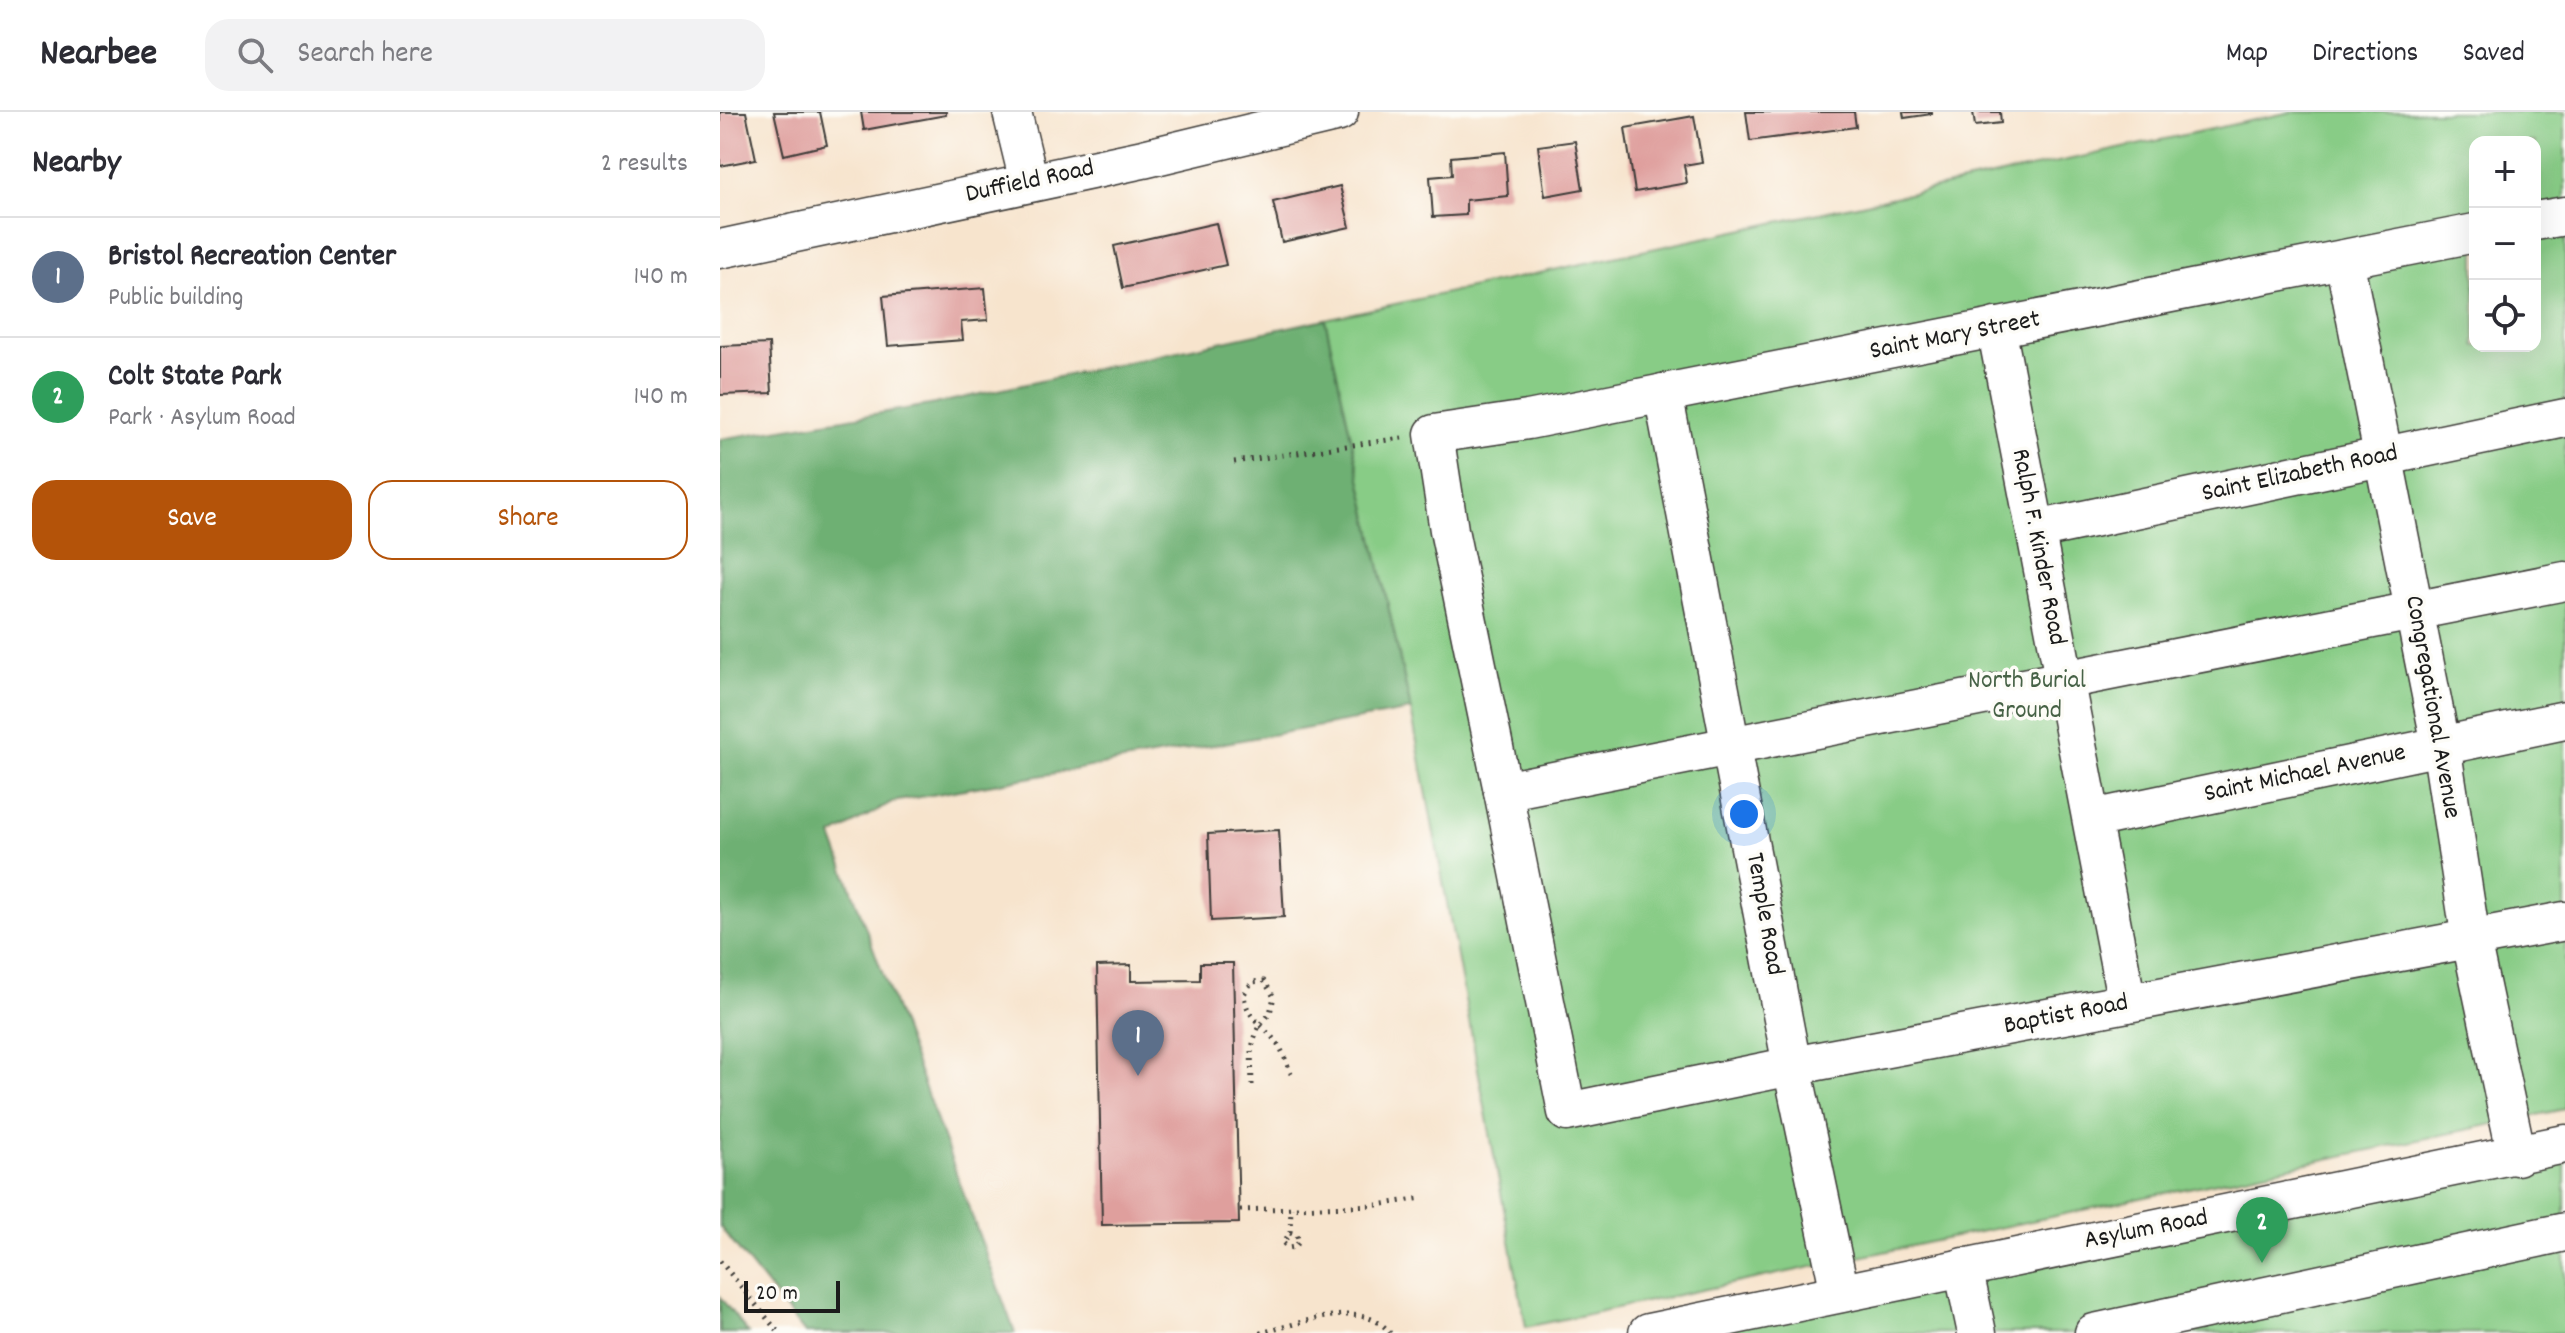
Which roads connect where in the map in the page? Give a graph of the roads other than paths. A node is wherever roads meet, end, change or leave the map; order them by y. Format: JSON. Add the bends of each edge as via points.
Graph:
{"nodes":[{"id":1,"x":1012,"y":112,"type":"edge"},
{"id":2,"x":1339,"y":112,"type":"edge"},
{"id":3,"x":1029,"y":182,"type":"junction"},
{"id":4,"x":2565,"y":216,"type":"edge"},
{"id":5,"x":2541,"y":220,"type":"edge"},
{"id":6,"x":2469,"y":234,"type":"edge"},
{"id":7,"x":720,"y":249,"type":"edge"},
{"id":8,"x":2344,"y":259,"type":"junction"},
{"id":9,"x":1996,"y":327,"type":"junction"},
{"id":10,"x":1663,"y":393,"type":"junction"},
{"id":11,"x":2565,"y":418,"type":"edge"},
{"id":12,"x":2385,"y":456,"type":"junction"},
{"id":13,"x":2036,"y":530,"type":"junction"},
{"id":14,"x":2565,"y":581,"type":"edge"},
{"id":15,"x":2415,"y":611,"type":"junction"},
{"id":16,"x":2064,"y":681,"type":"junction"},
{"id":17,"x":2565,"y":720,"type":"edge"},
{"id":18,"x":2441,"y":745,"type":"junction"},
{"id":19,"x":1734,"y":746,"type":"junction"},
{"id":20,"x":1503,"y":791,"type":"junction"},
{"id":21,"x":2092,"y":819,"type":"junction"},
{"id":22,"x":2565,"y":921,"type":"edge"},
{"id":23,"x":2471,"y":940,"type":"junction"},
{"id":24,"x":2127,"y":1003,"type":"junction"},
{"id":25,"x":1792,"y":1066,"type":"junction"},
{"id":26,"x":2565,"y":1144,"type":"edge"},
{"id":27,"x":2517,"y":1156,"type":"junction"},
{"id":28,"x":2565,"y":1232,"type":"edge"},
{"id":29,"x":1963,"y":1267,"type":"junction"},
{"id":30,"x":1840,"y":1293,"type":"junction"},
{"id":31,"x":2182,"y":1324,"type":"edge"},
{"id":32,"x":2102,"y":1332,"type":"edge"},
{"id":33,"x":1648,"y":1333,"type":"edge"},
{"id":34,"x":1977,"y":1333,"type":"edge"}],
"edges":[{"from":1,"to":3,"type":"street"},
{"from":2,"to":3,"type":"street","name":"Duffield Road"},
{"from":3,"to":7,"type":"street","name":"Duffield Road"},
{"from":4,"to":5,"type":"street"},
{"from":6,"to":8,"type":"street","name":"Saint Mary Street"},
{"from":8,"to":9,"type":"street","name":"Saint Mary Street"},
{"from":8,"to":12,"type":"street","name":"Congregational Avenue"},
{"from":9,"to":10,"type":"street","name":"Saint Mary Street"},
{"from":9,"to":13,"type":"street","name":"Ralph F. Kinder Road"},
{"from":10,"to":19,"type":"street","name":"Temple Road"},
{"from":10,"to":20,"type":"street","name":"Saint Mary Street","via":[[1434,434]]},
{"from":11,"to":12,"type":"street","name":"Saint Elizabeth Road"},
{"from":12,"to":13,"type":"street","name":"Saint Elizabeth Road"},
{"from":12,"to":15,"type":"street","name":"Congregational Avenue"},
{"from":13,"to":16,"type":"street","name":"Ralph F. Kinder Road"},
{"from":14,"to":15,"type":"street"},
{"from":15,"to":16,"type":"street"},
{"from":15,"to":18,"type":"street","name":"Congregational Avenue"},
{"from":16,"to":19,"type":"street"},
{"from":16,"to":21,"type":"street","name":"Ralph F. Kinder Road"},
{"from":17,"to":18,"type":"street","name":"Saint Michael Avenue"},
{"from":18,"to":21,"type":"street","name":"Saint Michael Avenue"},
{"from":18,"to":23,"type":"street","name":"Congregational Avenue"},
{"from":19,"to":20,"type":"street"},
{"from":19,"to":25,"type":"street","name":"Temple Road"},
{"from":20,"to":25,"type":"street","name":"Baptist Road","via":[[1567,1112]]},
{"from":21,"to":24,"type":"street","name":"Ralph F. Kinder Road"},
{"from":22,"to":23,"type":"street","name":"Baptist Road"},
{"from":23,"to":24,"type":"street","name":"Baptist Road"},
{"from":23,"to":27,"type":"street","name":"Congregational Avenue"},
{"from":24,"to":25,"type":"street","name":"Baptist Road"},
{"from":25,"to":30,"type":"street","name":"Temple Road"},
{"from":26,"to":27,"type":"street","name":"Asylum Road"},
{"from":27,"to":29,"type":"street","name":"Asylum Road"},
{"from":28,"to":31,"type":"street"},
{"from":29,"to":30,"type":"street","name":"Asylum Road"},
{"from":29,"to":34,"type":"street"},
{"from":30,"to":33,"type":"street","name":"Asylum Road"},
{"from":31,"to":32,"type":"street"}]}
